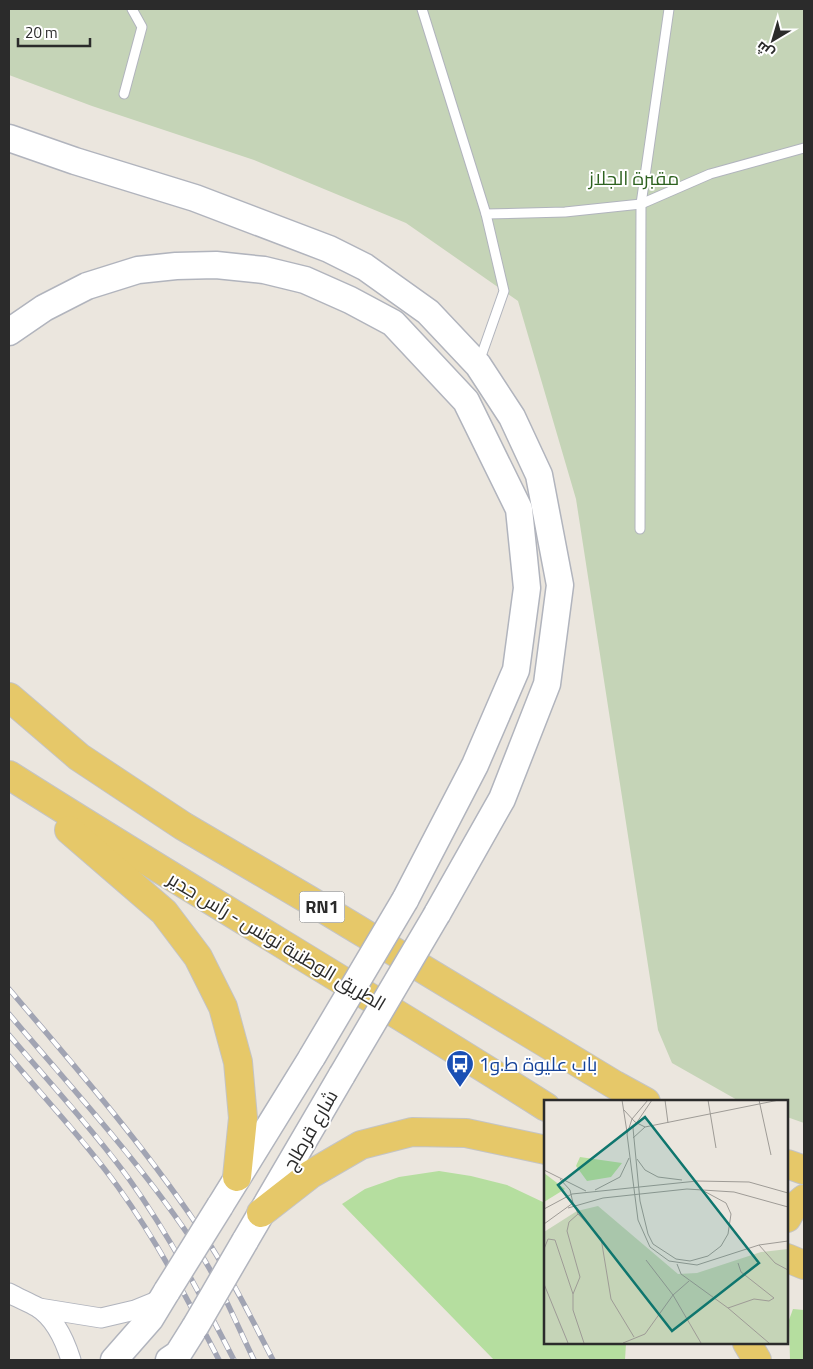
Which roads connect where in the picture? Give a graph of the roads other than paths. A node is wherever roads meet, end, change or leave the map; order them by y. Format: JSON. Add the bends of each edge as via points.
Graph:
{"nodes":[{"id":1,"x":132,"y":9,"type":"edge"},
{"id":2,"x":422,"y":9,"type":"edge"},
{"id":3,"x":669,"y":9,"type":"edge"},
{"id":4,"x":124,"y":94,"type":"dead end"},
{"id":5,"x":9,"y":138,"type":"edge"},
{"id":6,"x":804,"y":148,"type":"edge"},
{"id":7,"x":641,"y":204,"type":"junction"},
{"id":8,"x":486,"y":214,"type":"junction"},
{"id":9,"x":9,"y":332,"type":"edge"},
{"id":10,"x":478,"y":365,"type":"junction"},
{"id":11,"x":640,"y":529,"type":"dead end"},
{"id":12,"x":9,"y":697,"type":"edge"},
{"id":13,"x":9,"y":775,"type":"edge"},
{"id":14,"x":9,"y":780,"type":"edge"},
{"id":15,"x":642,"y":1100,"type":"edge"},
{"id":16,"x":544,"y":1106,"type":"edge"},
{"id":17,"x":544,"y":1150,"type":"edge"},
{"id":18,"x":788,"y":1164,"type":"edge"},
{"id":19,"x":804,"y":1170,"type":"edge"},
{"id":20,"x":238,"y":1177,"type":"junction"},
{"id":21,"x":804,"y":1199,"type":"edge"},
{"id":22,"x":261,"y":1213,"type":"junction"},
{"id":23,"x":788,"y":1216,"type":"edge"},
{"id":24,"x":788,"y":1258,"type":"edge"},
{"id":25,"x":804,"y":1265,"type":"edge"},
{"id":26,"x":9,"y":1293,"type":"edge"},
{"id":27,"x":165,"y":1295,"type":"junction"},
{"id":28,"x":39,"y":1308,"type":"junction"},
{"id":29,"x":748,"y":1344,"type":"edge"},
{"id":30,"x":769,"y":1344,"type":"edge"},
{"id":31,"x":181,"y":1347,"type":"edge"},
{"id":32,"x":72,"y":1360,"type":"edge"},
{"id":33,"x":114,"y":1360,"type":"edge"},
{"id":34,"x":757,"y":1360,"type":"edge"},
{"id":35,"x":771,"y":1360,"type":"edge"}],
"edges":[{"from":1,"to":4,"type":"lane","via":[[142,27]]},
{"from":2,"to":8,"type":"lane"},
{"from":3,"to":7,"type":"lane"},
{"from":5,"to":10,"type":"main road","name":"شارع قرطاج","via":[[195,198],[329,249],[365,267],[428,312]]},
{"from":6,"to":7,"type":"lane","via":[[710,174]]},
{"from":7,"to":8,"type":"lane","via":[[565,212]]},
{"from":7,"to":11,"type":"lane"},
{"from":8,"to":10,"type":"lane","via":[[504,291]]},
{"from":9,"to":20,"type":"main road","bridge":true,"via":[[44,308],[87,286],[138,270],[216,265],[264,270],[306,280],[393,324],[466,401],[519,509],[527,588],[516,670],[475,765],[405,900]]},
{"from":10,"to":22,"type":"main road","name":"شارع قرطاج","bridge":true,"via":[[512,417],[539,475],[560,585],[547,684],[502,799]]},
{"from":12,"to":15,"type":"main road","number":"RN1","via":[[79,756],[183,826]]},
{"from":13,"to":16,"type":"main road","name":"الطريق الوطنية تونس - رأس جدير","number":"RN1"},
{"from":14,"to":20,"type":"main road","via":[[164,912],[198,957],[223,1008],[238,1062],[243,1118]]},
{"from":17,"to":22,"type":"main road","via":[[466,1133],[412,1132],[361,1145],[311,1174]]},
{"from":18,"to":19,"type":"main road"},
{"from":20,"to":27,"type":"main road","bridge":true},
{"from":21,"to":23,"type":"main road"},
{"from":22,"to":31,"type":"main road","name":"شارع قرطاج","bridge":true},
{"from":24,"to":25,"type":"main road"},
{"from":26,"to":28,"type":"street"},
{"from":27,"to":28,"type":"street","via":[[135,1310],[101,1318]]},
{"from":27,"to":33,"type":"main road","via":[[150,1319]]},
{"from":28,"to":32,"type":"street","via":[[64,1338]]},
{"from":29,"to":34,"type":"main road"},
{"from":30,"to":35,"type":"main road"}]}
